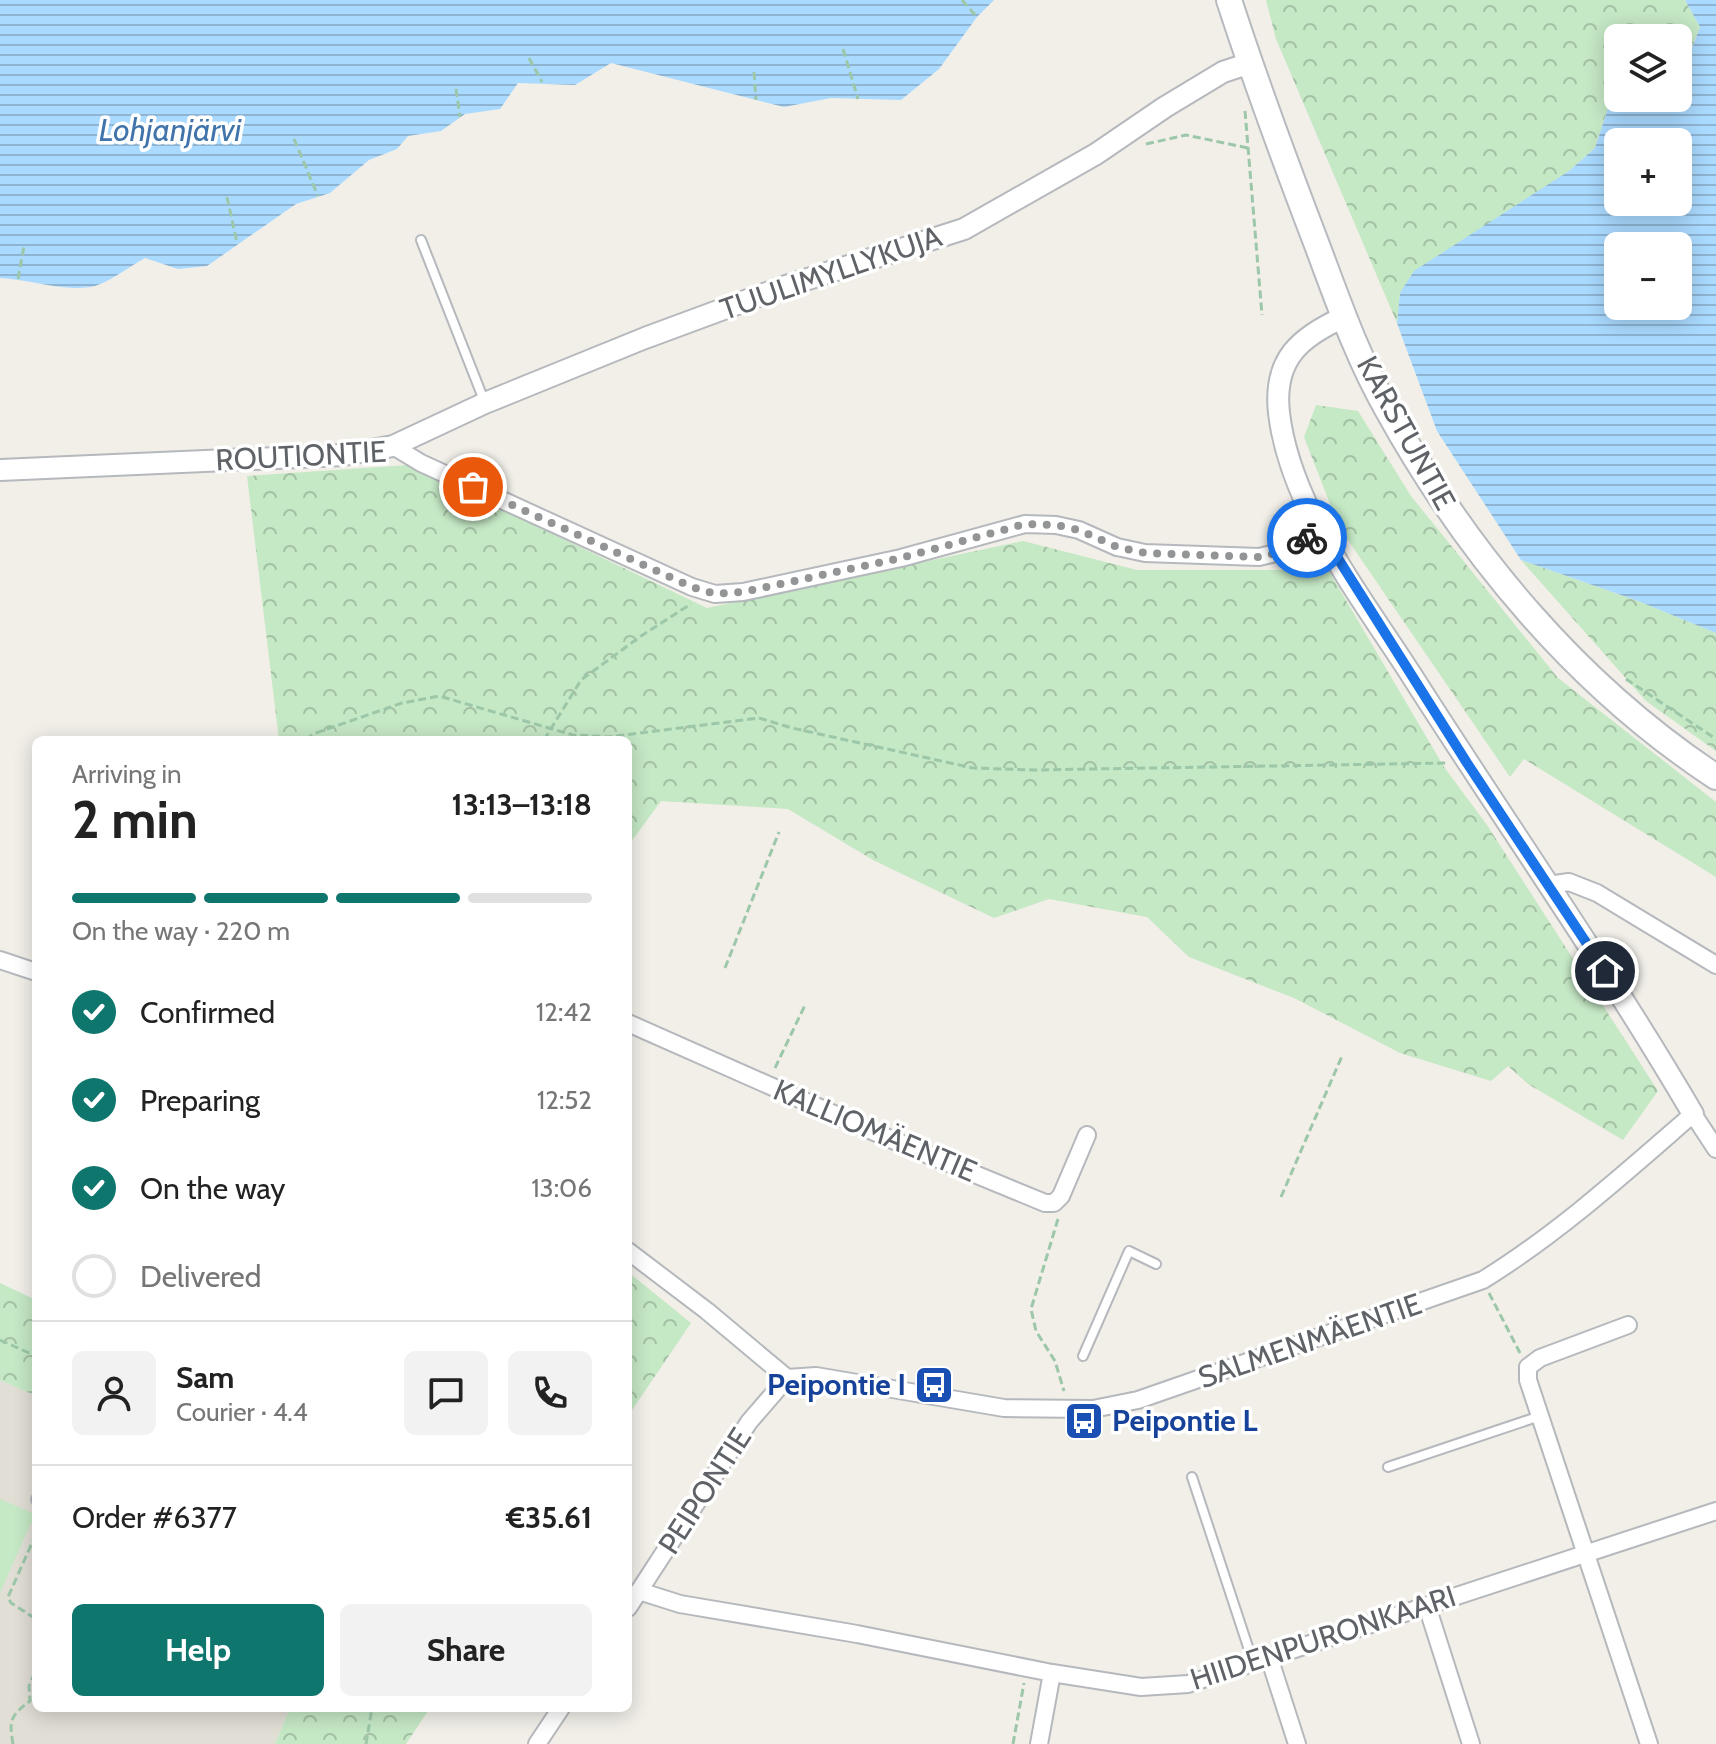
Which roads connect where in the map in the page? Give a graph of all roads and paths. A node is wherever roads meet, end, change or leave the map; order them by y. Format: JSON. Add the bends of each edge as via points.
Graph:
{"nodes":[{"id":1,"x":962,"y":0,"type":"edge"},
{"id":2,"x":1229,"y":0,"type":"edge"},
{"id":3,"x":977,"y":17,"type":"dead end"},
{"id":4,"x":843,"y":49,"type":"dead end"},
{"id":5,"x":529,"y":58,"type":"dead end"},
{"id":6,"x":1250,"y":63,"type":"junction"},
{"id":7,"x":754,"y":72,"type":"dead end"},
{"id":8,"x":542,"y":82,"type":"dead end"},
{"id":9,"x":456,"y":89,"type":"dead end"},
{"id":10,"x":858,"y":99,"type":"dead end"},
{"id":11,"x":756,"y":100,"type":"dead end"},
{"id":12,"x":1245,"y":106,"type":"dead end"},
{"id":13,"x":460,"y":117,"type":"dead end"},
{"id":14,"x":294,"y":139,"type":"dead end"},
{"id":15,"x":1143,"y":145,"type":"dead end"},
{"id":16,"x":1248,"y":148,"type":"junction"},
{"id":17,"x":318,"y":196,"type":"dead end"},
{"id":18,"x":227,"y":197,"type":"dead end"},
{"id":19,"x":421,"y":240,"type":"dead end"},
{"id":20,"x":237,"y":243,"type":"dead end"},
{"id":21,"x":24,"y":246,"type":"dead end"},
{"id":22,"x":18,"y":279,"type":"dead end"},
{"id":23,"x":1262,"y":315,"type":"dead end"},
{"id":24,"x":1344,"y":317,"type":"junction"},
{"id":25,"x":485,"y":403,"type":"junction"},
{"id":26,"x":393,"y":446,"type":"junction"},
{"id":27,"x":0,"y":470,"type":"edge"},
{"id":28,"x":1320,"y":530,"type":"junction"},
{"id":29,"x":715,"y":594,"type":"junction"},
{"id":30,"x":1624,"y":678,"type":"dead end"},
{"id":31,"x":551,"y":729,"type":"junction"},
{"id":32,"x":311,"y":736,"type":"edge"},
{"id":33,"x":547,"y":736,"type":"edge"},
{"id":34,"x":591,"y":736,"type":"edge"},
{"id":35,"x":617,"y":736,"type":"edge"},
{"id":36,"x":1716,"y":739,"type":"edge"},
{"id":37,"x":1467,"y":763,"type":"junction"},
{"id":38,"x":1716,"y":777,"type":"edge"},
{"id":39,"x":779,"y":832,"type":"dead end"},
{"id":40,"x":1548,"y":885,"type":"junction"},
{"id":41,"x":0,"y":960,"type":"edge"},
{"id":42,"x":1716,"y":965,"type":"edge"},
{"id":43,"x":725,"y":968,"type":"dead end"},
{"id":44,"x":32,"y":971,"type":"edge"},
{"id":45,"x":806,"y":1003,"type":"dead end"},
{"id":46,"x":632,"y":1025,"type":"edge"},
{"id":47,"x":1342,"y":1056,"type":"dead end"},
{"id":48,"x":767,"y":1084,"type":"junction"},
{"id":49,"x":1693,"y":1114,"type":"junction"},
{"id":50,"x":1087,"y":1135,"type":"dead end"},
{"id":51,"x":1716,"y":1149,"type":"edge"},
{"id":52,"x":1281,"y":1197,"type":"dead end"},
{"id":53,"x":1054,"y":1203,"type":"junction"},
{"id":54,"x":632,"y":1254,"type":"edge"},
{"id":55,"x":1156,"y":1264,"type":"dead end"},
{"id":56,"x":1483,"y":1280,"type":"junction"},
{"id":57,"x":1628,"y":1325,"type":"dead end"},
{"id":58,"x":0,"y":1340,"type":"edge"},
{"id":59,"x":32,"y":1354,"type":"edge"},
{"id":60,"x":1083,"y":1356,"type":"dead end"},
{"id":61,"x":1528,"y":1374,"type":"junction"},
{"id":62,"x":787,"y":1378,"type":"junction"},
{"id":63,"x":1065,"y":1395,"type":"dead end"},
{"id":64,"x":1540,"y":1416,"type":"junction"},
{"id":65,"x":1388,"y":1467,"type":"dead end"},
{"id":66,"x":1192,"y":1477,"type":"dead end"},
{"id":67,"x":1716,"y":1511,"type":"edge"},
{"id":68,"x":32,"y":1543,"type":"edge"},
{"id":69,"x":1587,"y":1554,"type":"junction"},
{"id":70,"x":639,"y":1591,"type":"junction"},
{"id":71,"x":632,"y":1602,"type":"edge"},
{"id":72,"x":1427,"y":1606,"type":"junction"},
{"id":73,"x":32,"y":1616,"type":"edge"},
{"id":74,"x":1261,"y":1660,"type":"junction"},
{"id":75,"x":1024,"y":1667,"type":"junction"},
{"id":76,"x":1052,"y":1673,"type":"junction"},
{"id":77,"x":32,"y":1679,"type":"edge"},
{"id":78,"x":371,"y":1712,"type":"edge"},
{"id":79,"x":558,"y":1712,"type":"edge"},
{"id":80,"x":13,"y":1744,"type":"edge"},
{"id":81,"x":366,"y":1744,"type":"edge"},
{"id":82,"x":537,"y":1744,"type":"edge"},
{"id":83,"x":1013,"y":1744,"type":"edge"},
{"id":84,"x":1039,"y":1744,"type":"edge"},
{"id":85,"x":1297,"y":1744,"type":"edge"},
{"id":86,"x":1471,"y":1744,"type":"edge"},
{"id":87,"x":1649,"y":1744,"type":"edge"}],
"edges":[{"from":1,"to":3,"type":"path"},
{"from":2,"to":6,"type":"main road","name":"KARSTUNTIE"},
{"from":4,"to":10,"type":"path"},
{"from":5,"to":8,"type":"path"},
{"from":6,"to":24,"type":"main road","name":"KARSTUNTIE"},
{"from":6,"to":25,"type":"street","name":"TUULIMYLLYKUJA","via":[[1210,79],[1096,154],[964,229],[783,287]]},
{"from":7,"to":11,"type":"path"},
{"from":9,"to":13,"type":"path"},
{"from":12,"to":16,"type":"path"},
{"from":14,"to":17,"type":"path"},
{"from":15,"to":16,"type":"path","via":[[1186,135]]},
{"from":16,"to":23,"type":"path"},
{"from":18,"to":20,"type":"path"},
{"from":19,"to":25,"type":"lane"},
{"from":21,"to":22,"type":"path"},
{"from":24,"to":28,"type":"street","via":[[1294,348],[1281,380],[1279,411],[1290,464]]},
{"from":24,"to":38,"type":"main road","name":"KARSTUNTIE","via":[[1386,409],[1460,529],[1507,587],[1619,704]]},
{"from":25,"to":26,"type":"street","name":"TUULIMYLLYKUJA"},
{"from":26,"to":27,"type":"street","name":"ROUTIONTIE","via":[[344,455]]},
{"from":26,"to":29,"type":"street","name":"ROUTIONTIE"},
{"from":28,"to":29,"type":"street","name":"ROUTIONTIE","via":[[1284,551],[1259,557],[1145,553],[1079,530],[1025,524],[901,558]]},
{"from":28,"to":37,"type":"street"},
{"from":29,"to":31,"type":"path","via":[[682,608],[581,680]]},
{"from":30,"to":36,"type":"path"},
{"from":31,"to":32,"type":"path","via":[[439,696],[402,703]]},
{"from":31,"to":33,"type":"path"},
{"from":31,"to":34,"type":"path"},
{"from":35,"to":37,"type":"path","via":[[759,718],[973,768]]},
{"from":37,"to":40,"type":"street"},
{"from":39,"to":43,"type":"path"},
{"from":40,"to":42,"type":"street","via":[[1569,882],[1597,893]]},
{"from":40,"to":49,"type":"street"},
{"from":41,"to":44,"type":"street"},
{"from":45,"to":48,"type":"path"},
{"from":46,"to":48,"type":"street","name":"KALLIOMÄENTIE"},
{"from":47,"to":52,"type":"path"},
{"from":48,"to":53,"type":"street","name":"KALLIOMÄENTIE"},
{"from":49,"to":51,"type":"street"},
{"from":49,"to":56,"type":"street","name":"SALMENMÄENTIE","via":[[1575,1216]]},
{"from":50,"to":53,"type":"street"},
{"from":53,"to":63,"type":"path","via":[[1058,1220],[1031,1309]]},
{"from":54,"to":62,"type":"street"},
{"from":55,"to":60,"type":"lane","via":[[1129,1251]]},
{"from":56,"to":61,"type":"path"},
{"from":56,"to":62,"type":"street","name":"SALMENMÄENTIE","via":[[1138,1400],[1093,1409],[1004,1408],[816,1376]]},
{"from":57,"to":61,"type":"street","via":[[1540,1358]]},
{"from":58,"to":59,"type":"path"},
{"from":61,"to":64,"type":"street"},
{"from":62,"to":70,"type":"street","name":"PEIPONTIE","via":[[749,1422]]},
{"from":64,"to":65,"type":"lane"},
{"from":64,"to":69,"type":"street"},
{"from":66,"to":74,"type":"lane"},
{"from":67,"to":69,"type":"street","name":"HIIDENPURONKAARI"},
{"from":68,"to":73,"type":"path","via":[[8,1597]]},
{"from":69,"to":72,"type":"street","name":"HIIDENPURONKAARI"},
{"from":69,"to":87,"type":"street"},
{"from":70,"to":71,"type":"street","name":"PEIPONTIE"},
{"from":70,"to":75,"type":"street","name":"HIIDENPURONKAARI","via":[[680,1604]]},
{"from":72,"to":74,"type":"street","name":"HIIDENPURONKAARI"},
{"from":72,"to":86,"type":"street"},
{"from":74,"to":76,"type":"street","name":"HIIDENPURONKAARI","via":[[1188,1684],[1141,1687]]},
{"from":74,"to":85,"type":"street"},
{"from":75,"to":76,"type":"street","name":"HIIDENPURONKAARI"},
{"from":75,"to":83,"type":"path"},
{"from":76,"to":84,"type":"street"},
{"from":77,"to":80,"type":"path","via":[[30,1701],[9,1724]]},
{"from":78,"to":81,"type":"path"},
{"from":79,"to":82,"type":"street"}]}
